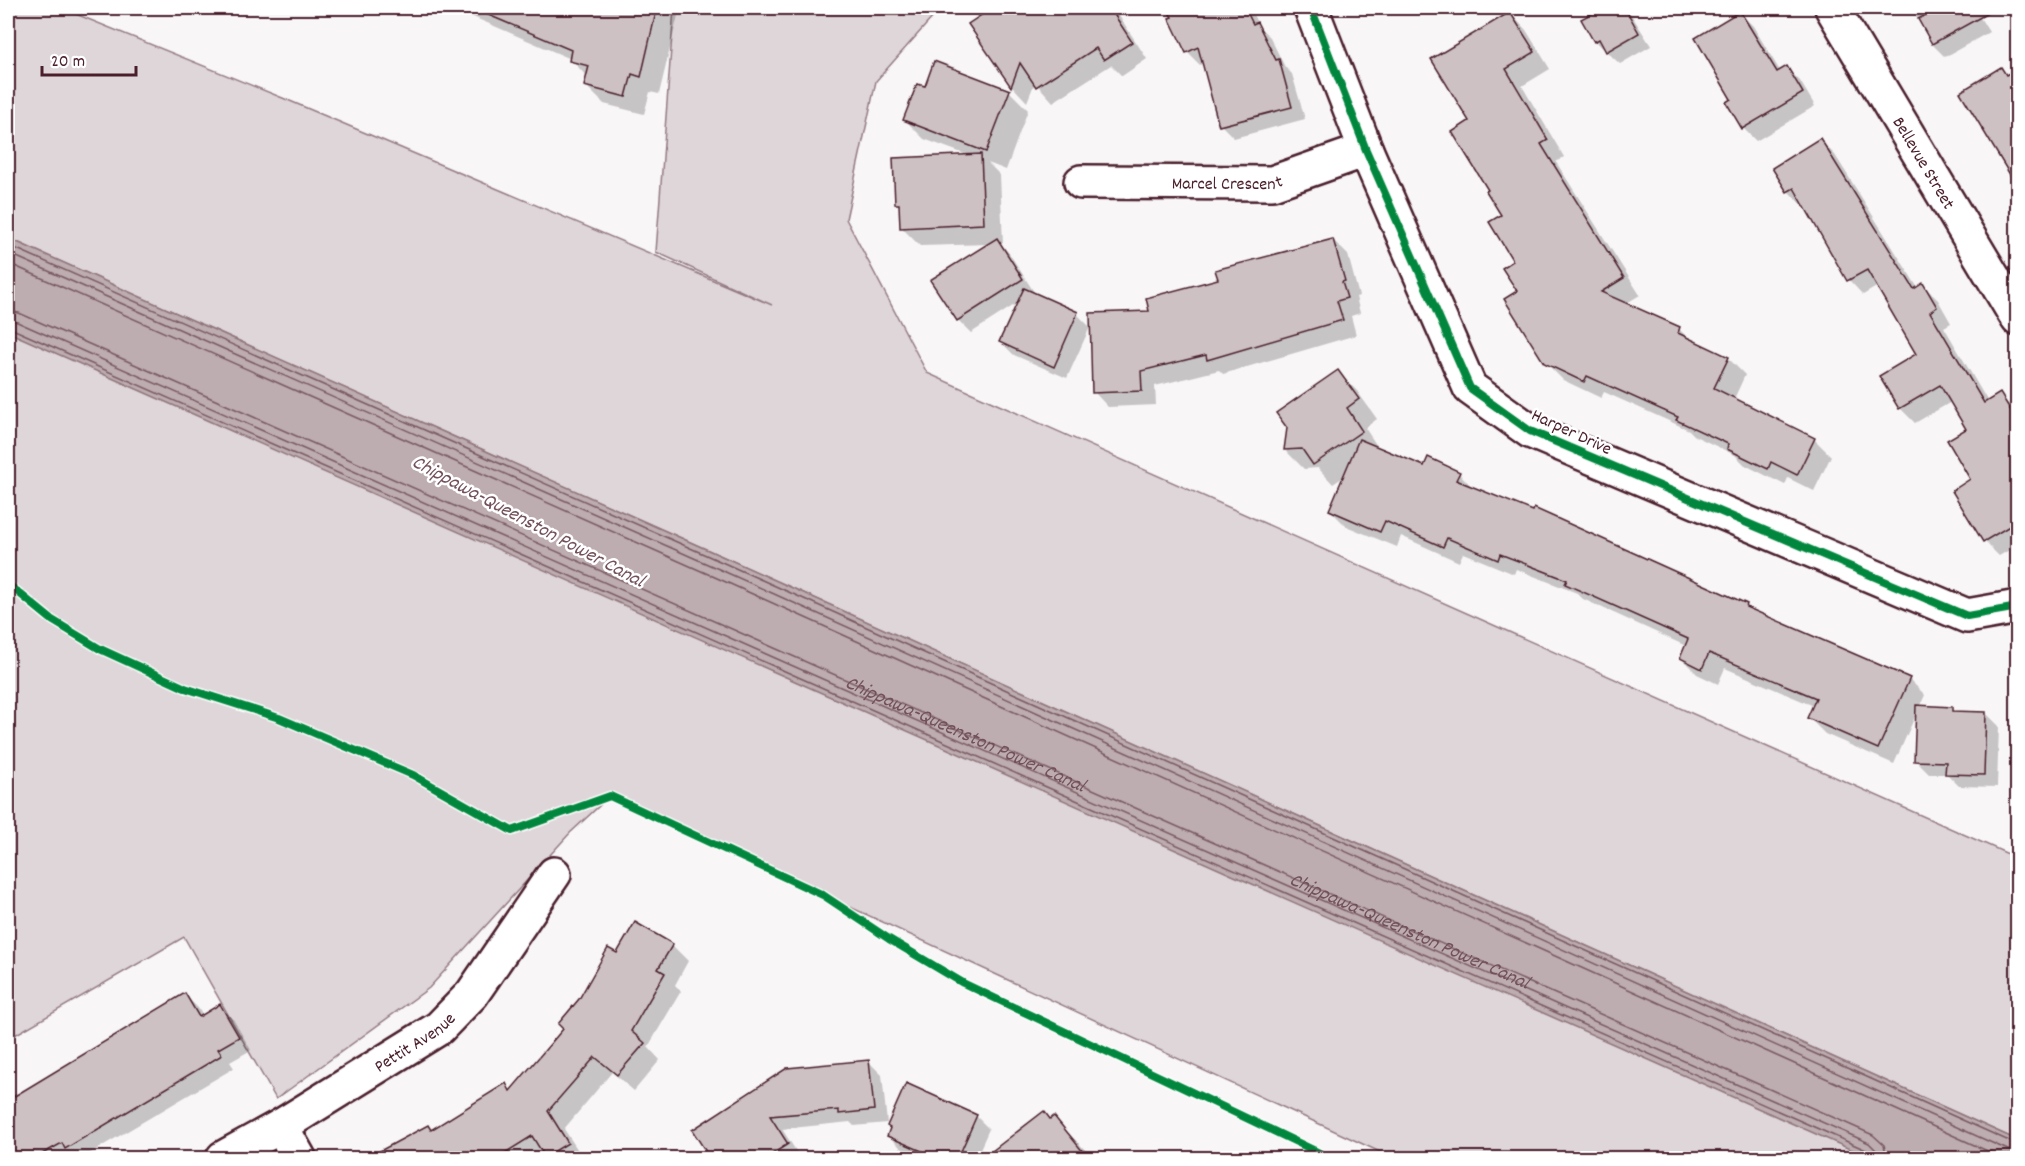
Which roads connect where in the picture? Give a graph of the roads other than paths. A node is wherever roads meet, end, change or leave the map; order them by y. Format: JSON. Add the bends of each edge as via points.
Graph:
{"nodes":[{"id":1,"x":1311,"y":8,"type":"edge"},
{"id":2,"x":1832,"y":8,"type":"edge"},
{"id":3,"x":1366,"y":150,"type":"junction"},
{"id":4,"x":1081,"y":182,"type":"dead end"},
{"id":5,"x":2018,"y":319,"type":"edge"},
{"id":6,"x":2018,"y":607,"type":"edge"},
{"id":7,"x":554,"y":873,"type":"dead end"},
{"id":8,"x":280,"y":1126,"type":"junction"},
{"id":9,"x":223,"y":1158,"type":"edge"},
{"id":10,"x":299,"y":1158,"type":"edge"}],
"edges":[{"from":1,"to":3,"type":"street","name":"Harper Drive"},
{"from":2,"to":5,"type":"street","name":"Bellevue Street"},
{"from":3,"to":4,"type":"street","name":"Marcel Crescent","via":[[1272,183]]},
{"from":3,"to":6,"type":"street","name":"Harper Drive","via":[[1470,388],[1530,431],[1967,616]]},
{"from":7,"to":8,"type":"street","name":"Pettit Avenue","via":[[472,994],[439,1028]]},
{"from":8,"to":9,"type":"street","name":"Pettit Avenue"},
{"from":8,"to":10,"type":"street"}]}
